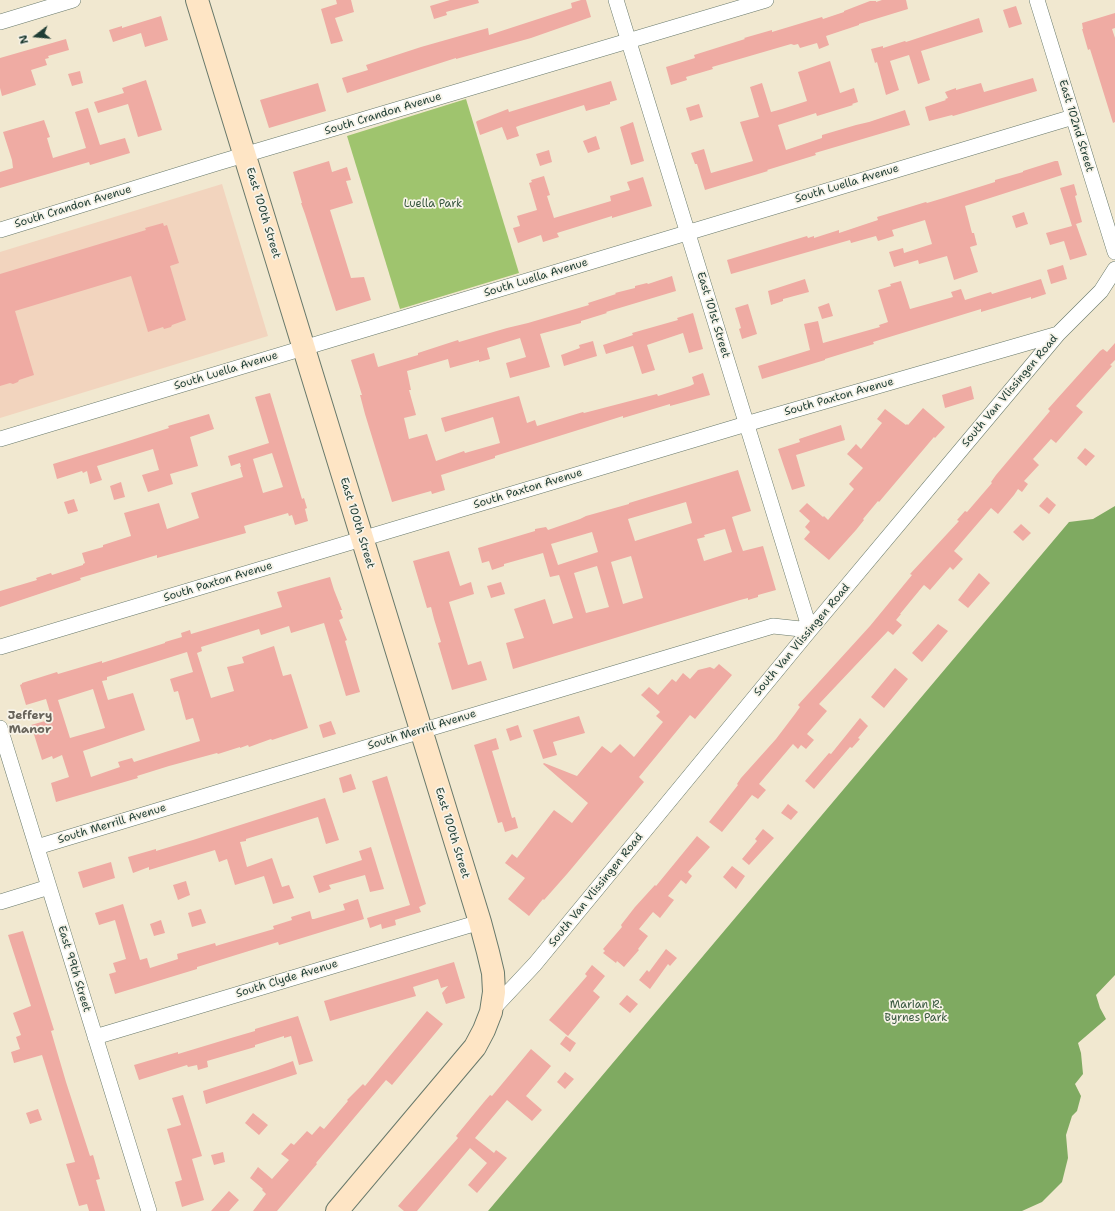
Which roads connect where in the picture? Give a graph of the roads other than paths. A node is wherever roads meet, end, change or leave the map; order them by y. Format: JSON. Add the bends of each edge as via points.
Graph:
{"nodes":[{"id":1,"x":73,"y":0,"type":"edge"},
{"id":2,"x":197,"y":0,"type":"edge"},
{"id":3,"x":616,"y":0,"type":"edge"},
{"id":4,"x":766,"y":0,"type":"edge"},
{"id":5,"x":1037,"y":0,"type":"edge"},
{"id":6,"x":0,"y":22,"type":"edge"},
{"id":7,"x":629,"y":41,"type":"junction"},
{"id":8,"x":1073,"y":117,"type":"junction"},
{"id":9,"x":245,"y":155,"type":"junction"},
{"id":10,"x":0,"y":230,"type":"edge"},
{"id":11,"x":688,"y":232,"type":"junction"},
{"id":12,"x":1114,"y":244,"type":"edge"},
{"id":13,"x":1115,"y":272,"type":"edge"},
{"id":14,"x":1058,"y":334,"type":"junction"},
{"id":15,"x":304,"y":348,"type":"junction"},
{"id":16,"x":747,"y":424,"type":"junction"},
{"id":17,"x":0,"y":439,"type":"edge"},
{"id":18,"x":362,"y":539,"type":"junction"},
{"id":19,"x":810,"y":630,"type":"junction"},
{"id":20,"x":0,"y":647,"type":"edge"},
{"id":21,"x":0,"y":728,"type":"edge"},
{"id":22,"x":421,"y":731,"type":"junction"},
{"id":23,"x":37,"y":847,"type":"junction"},
{"id":24,"x":49,"y":887,"type":"junction"},
{"id":25,"x":0,"y":902,"type":"edge"},
{"id":26,"x":480,"y":922,"type":"junction"},
{"id":27,"x":491,"y":1012,"type":"junction"},
{"id":28,"x":95,"y":1037,"type":"junction"},
{"id":29,"x":148,"y":1211,"type":"edge"},
{"id":30,"x":337,"y":1211,"type":"edge"}],
"edges":[{"from":1,"to":6,"type":"street"},
{"from":2,"to":9,"type":"main road","name":"East 100th Street"},
{"from":3,"to":7,"type":"street","name":"East 101st Street"},
{"from":4,"to":7,"type":"street","name":"South Crandon Avenue"},
{"from":5,"to":8,"type":"street","name":"East 102nd Street"},
{"from":7,"to":9,"type":"street","name":"South Crandon Avenue"},
{"from":7,"to":11,"type":"street","name":"East 101st Street"},
{"from":8,"to":11,"type":"street","name":"South Luella Avenue"},
{"from":8,"to":12,"type":"street","name":"East 102nd Street"},
{"from":9,"to":10,"type":"street","name":"South Crandon Avenue"},
{"from":9,"to":15,"type":"main road","name":"East 100th Street"},
{"from":11,"to":15,"type":"street","name":"South Luella Avenue"},
{"from":11,"to":16,"type":"street","name":"East 101st Street"},
{"from":13,"to":14,"type":"street","name":"South Van Vlissingen Road"},
{"from":14,"to":16,"type":"street","name":"South Paxton Avenue"},
{"from":14,"to":19,"type":"street","name":"South Van Vlissingen Road"},
{"from":15,"to":17,"type":"street","name":"South Luella Avenue"},
{"from":15,"to":18,"type":"main road","name":"East 100th Street"},
{"from":16,"to":18,"type":"street","name":"South Paxton Avenue"},
{"from":16,"to":19,"type":"street","name":"East 101st Street"},
{"from":18,"to":20,"type":"street","name":"South Paxton Avenue"},
{"from":18,"to":22,"type":"main road","name":"East 100th Street"},
{"from":19,"to":22,"type":"street","name":"South Merrill Avenue","via":[[773,626]]},
{"from":19,"to":27,"type":"street","name":"South Van Vlissingen Road","via":[[535,964]]},
{"from":21,"to":23,"type":"street","name":"East 99th Street"},
{"from":22,"to":23,"type":"street","name":"South Merrill Avenue"},
{"from":22,"to":26,"type":"main road","name":"East 100th Street"},
{"from":23,"to":24,"type":"street","name":"East 99th Street"},
{"from":24,"to":25,"type":"street"},
{"from":24,"to":28,"type":"street","name":"East 99th Street"},
{"from":26,"to":27,"type":"main road","name":"East 100th Street","via":[[493,973]]},
{"from":26,"to":28,"type":"street","name":"South Clyde Avenue"},
{"from":27,"to":30,"type":"main road","name":"East 100th Street","via":[[475,1047]]},
{"from":28,"to":29,"type":"street","name":"East 99th Street"}]}
